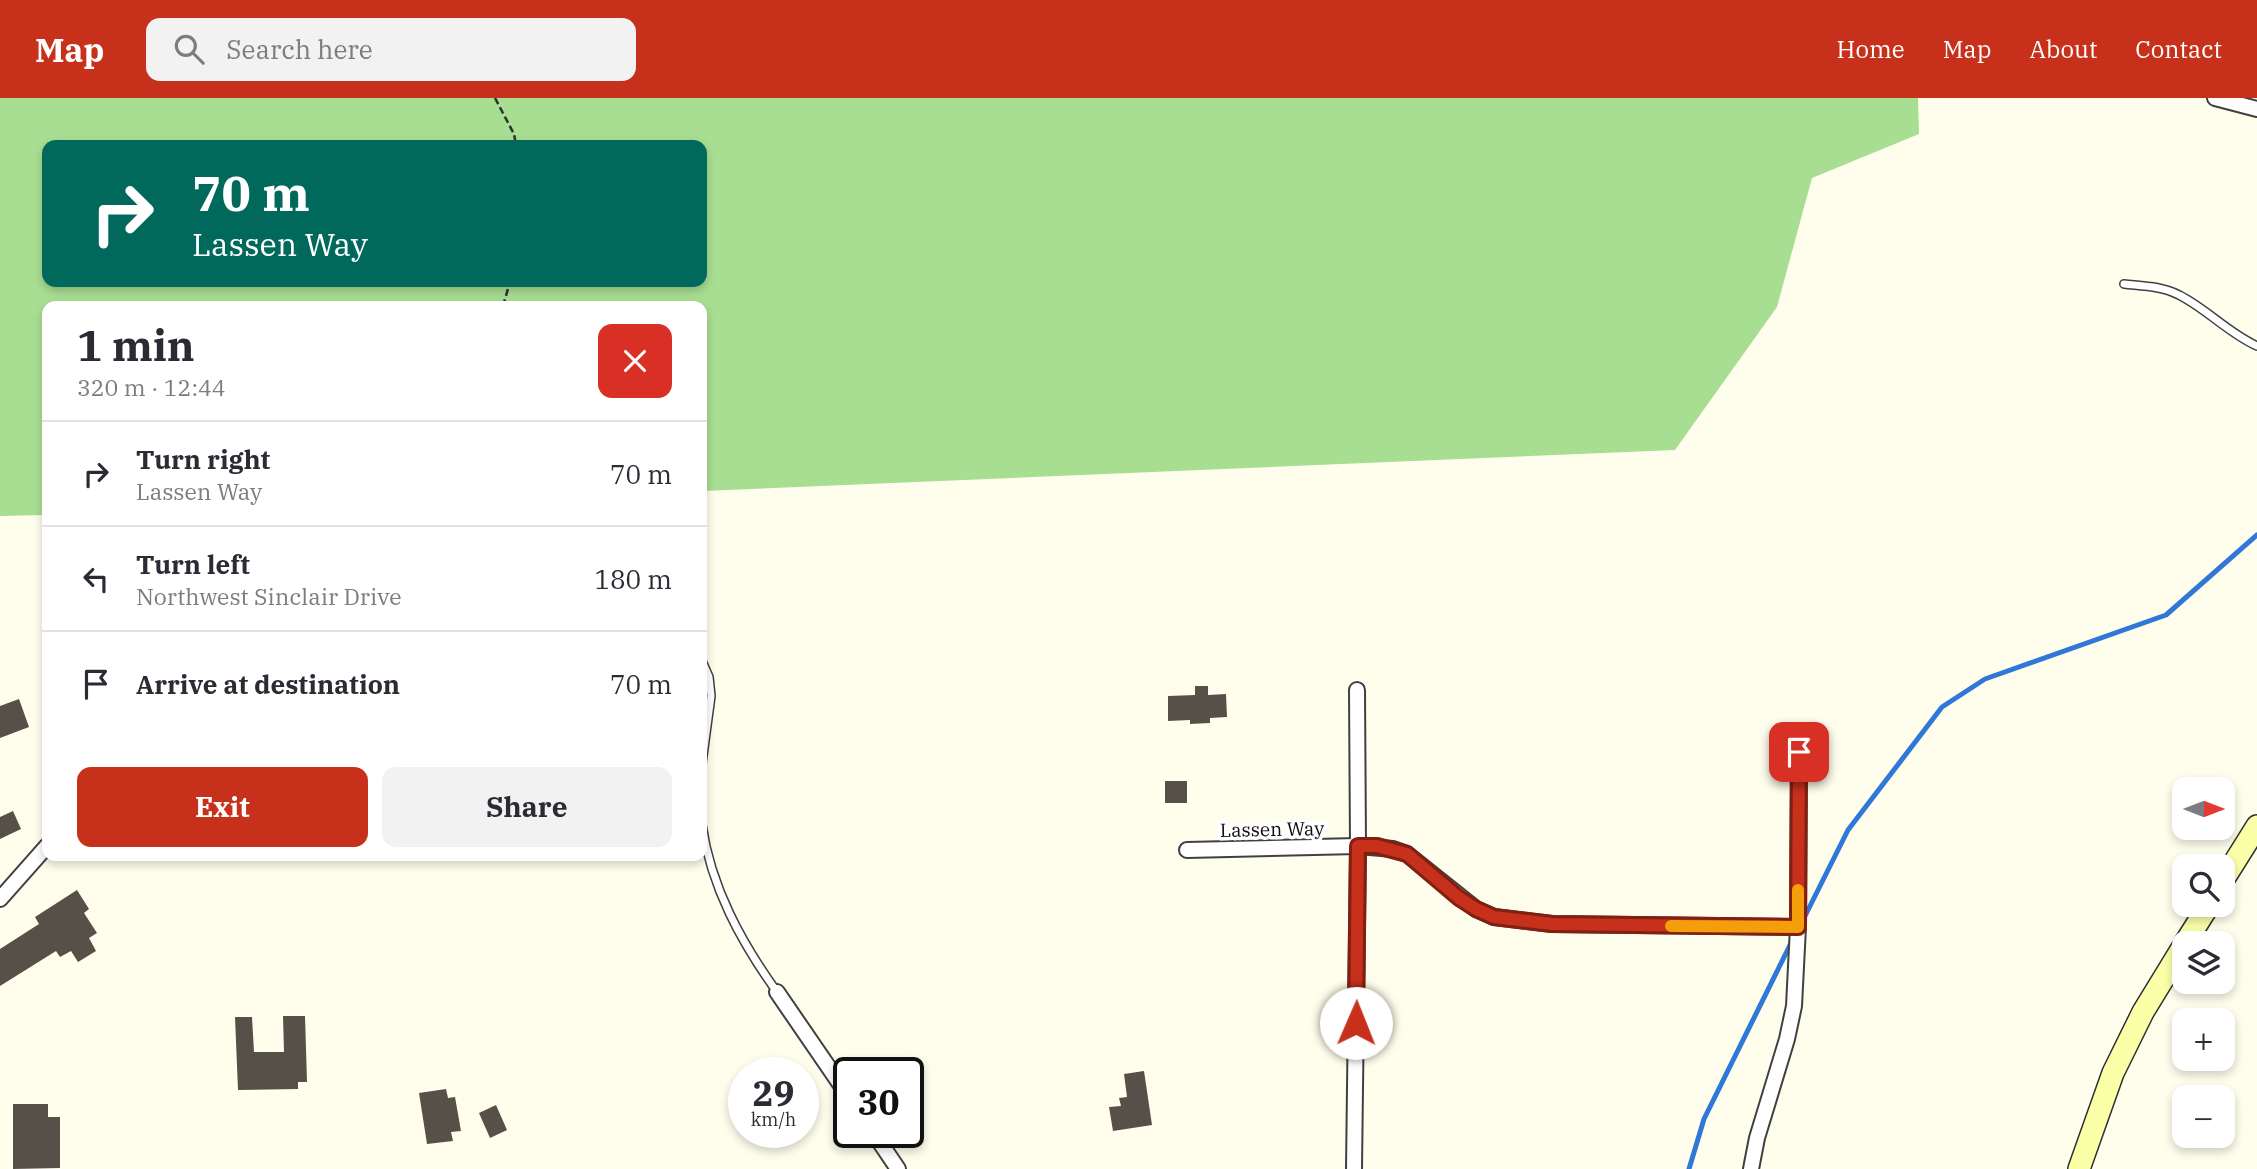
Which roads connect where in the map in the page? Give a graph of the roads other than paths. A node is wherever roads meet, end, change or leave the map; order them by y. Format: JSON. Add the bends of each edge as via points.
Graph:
{"nodes":[{"id":1,"x":2215,"y":98,"type":"edge"},
{"id":2,"x":2257,"y":109,"type":"edge"},
{"id":3,"x":2124,"y":284,"type":"dead end"},
{"id":4,"x":2257,"y":346,"type":"edge"},
{"id":5,"x":707,"y":672,"type":"edge"},
{"id":6,"x":1356,"y":690,"type":"dead end"},
{"id":7,"x":707,"y":726,"type":"edge"},
{"id":8,"x":1799,"y":752,"type":"dead end"},
{"id":9,"x":2257,"y":826,"type":"edge"},
{"id":10,"x":707,"y":845,"type":"edge"},
{"id":11,"x":1358,"y":846,"type":"junction"},
{"id":12,"x":1187,"y":850,"type":"dead end"},
{"id":13,"x":42,"y":852,"type":"edge"},
{"id":14,"x":2235,"y":861,"type":"edge"},
{"id":15,"x":0,"y":899,"type":"edge"},
{"id":16,"x":1798,"y":927,"type":"junction"},
{"id":17,"x":2172,"y":964,"type":"edge"},
{"id":18,"x":777,"y":992,"type":"joint"},
{"id":19,"x":833,"y":1074,"type":"edge"},
{"id":20,"x":884,"y":1148,"type":"edge"},
{"id":21,"x":898,"y":1169,"type":"edge"},
{"id":22,"x":1354,"y":1169,"type":"edge"},
{"id":23,"x":1751,"y":1169,"type":"edge"},
{"id":24,"x":2079,"y":1169,"type":"edge"}],
"edges":[{"from":1,"to":2,"type":"street"},
{"from":3,"to":4,"type":"lane","via":[[2177,293]]},
{"from":5,"to":7,"type":"lane","via":[[711,696]]},
{"from":6,"to":11,"type":"street"},
{"from":8,"to":16,"type":"street"},
{"from":9,"to":14,"type":"main road"},
{"from":10,"to":18,"type":"lane","via":[[732,920]]},
{"from":11,"to":12,"type":"street","name":"Lassen Way"},
{"from":11,"to":16,"type":"street","name":"Lassen Way","via":[[1407,854],[1459,898],[1494,917],[1552,924]]},
{"from":11,"to":22,"type":"street"},
{"from":13,"to":15,"type":"street"},
{"from":16,"to":23,"type":"street","via":[[1794,1006]]},
{"from":17,"to":24,"type":"main road","via":[[2120,1056]]},
{"from":18,"to":19,"type":"street"},
{"from":20,"to":21,"type":"street"}]}
